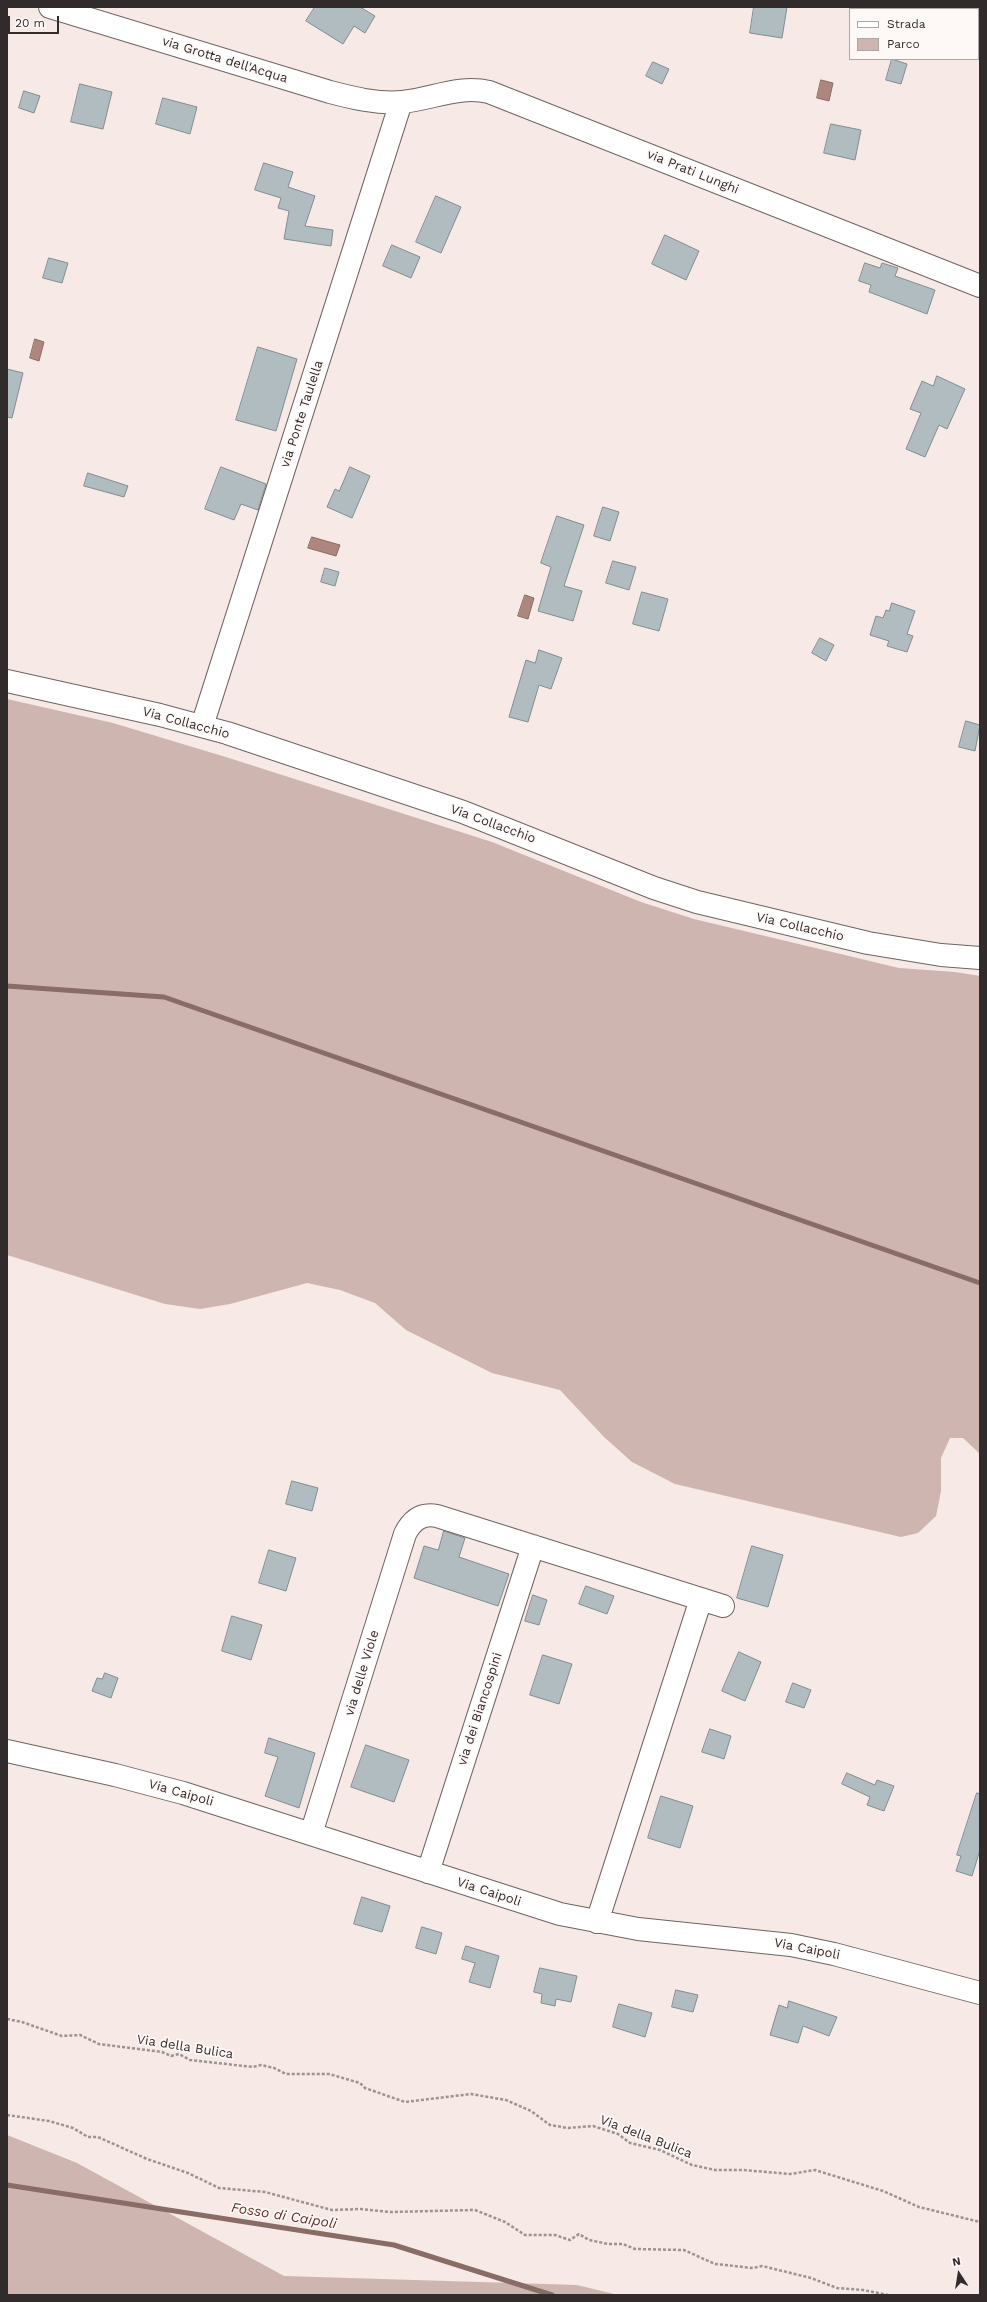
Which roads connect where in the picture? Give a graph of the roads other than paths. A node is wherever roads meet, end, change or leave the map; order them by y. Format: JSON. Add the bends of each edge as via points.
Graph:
{"nodes":[{"id":1,"x":50,"y":7,"type":"edge"},
{"id":2,"x":401,"y":102,"type":"junction"},
{"id":3,"x":980,"y":286,"type":"edge"},
{"id":4,"x":7,"y":681,"type":"edge"},
{"id":5,"x":202,"y":726,"type":"junction"},
{"id":6,"x":980,"y":958,"type":"edge"},
{"id":7,"x":533,"y":1546,"type":"junction"},
{"id":8,"x":701,"y":1599,"type":"junction"},
{"id":9,"x":723,"y":1606,"type":"dead end"},
{"id":10,"x":7,"y":1751,"type":"edge"},
{"id":11,"x":311,"y":1834,"type":"junction"},
{"id":12,"x":428,"y":1872,"type":"junction"},
{"id":13,"x":597,"y":1922,"type":"junction"},
{"id":14,"x":980,"y":1993,"type":"edge"}],
"edges":[{"from":1,"to":2,"type":"street","name":"via Grotta dell'Acqua","via":[[330,92],[372,101]]},
{"from":2,"to":3,"type":"street","name":"via Prati Lunghi","via":[[462,90],[489,92]]},
{"from":2,"to":5,"type":"street","name":"via Ponte Taulella"},
{"from":4,"to":5,"type":"street","name":"Via Collacchio"},
{"from":5,"to":6,"type":"street","name":"Via Collacchio","via":[[463,812],[654,888],[697,902],[868,943],[940,955]]},
{"from":7,"to":8,"type":"street"},
{"from":7,"to":11,"type":"street","name":"via delle Viole","via":[[437,1516],[421,1517],[410,1525],[405,1534]]},
{"from":7,"to":12,"type":"street","name":"via dei Biancospini"},
{"from":8,"to":9,"type":"street"},
{"from":8,"to":13,"type":"street"},
{"from":10,"to":11,"type":"street","name":"Via Caipoli","via":[[162,1787]]},
{"from":11,"to":12,"type":"street","name":"Via Caipoli"},
{"from":12,"to":13,"type":"street","name":"Via Caipoli","via":[[544,1909]]},
{"from":13,"to":14,"type":"street","name":"Via Caipoli","via":[[638,1929],[791,1945]]}]}
